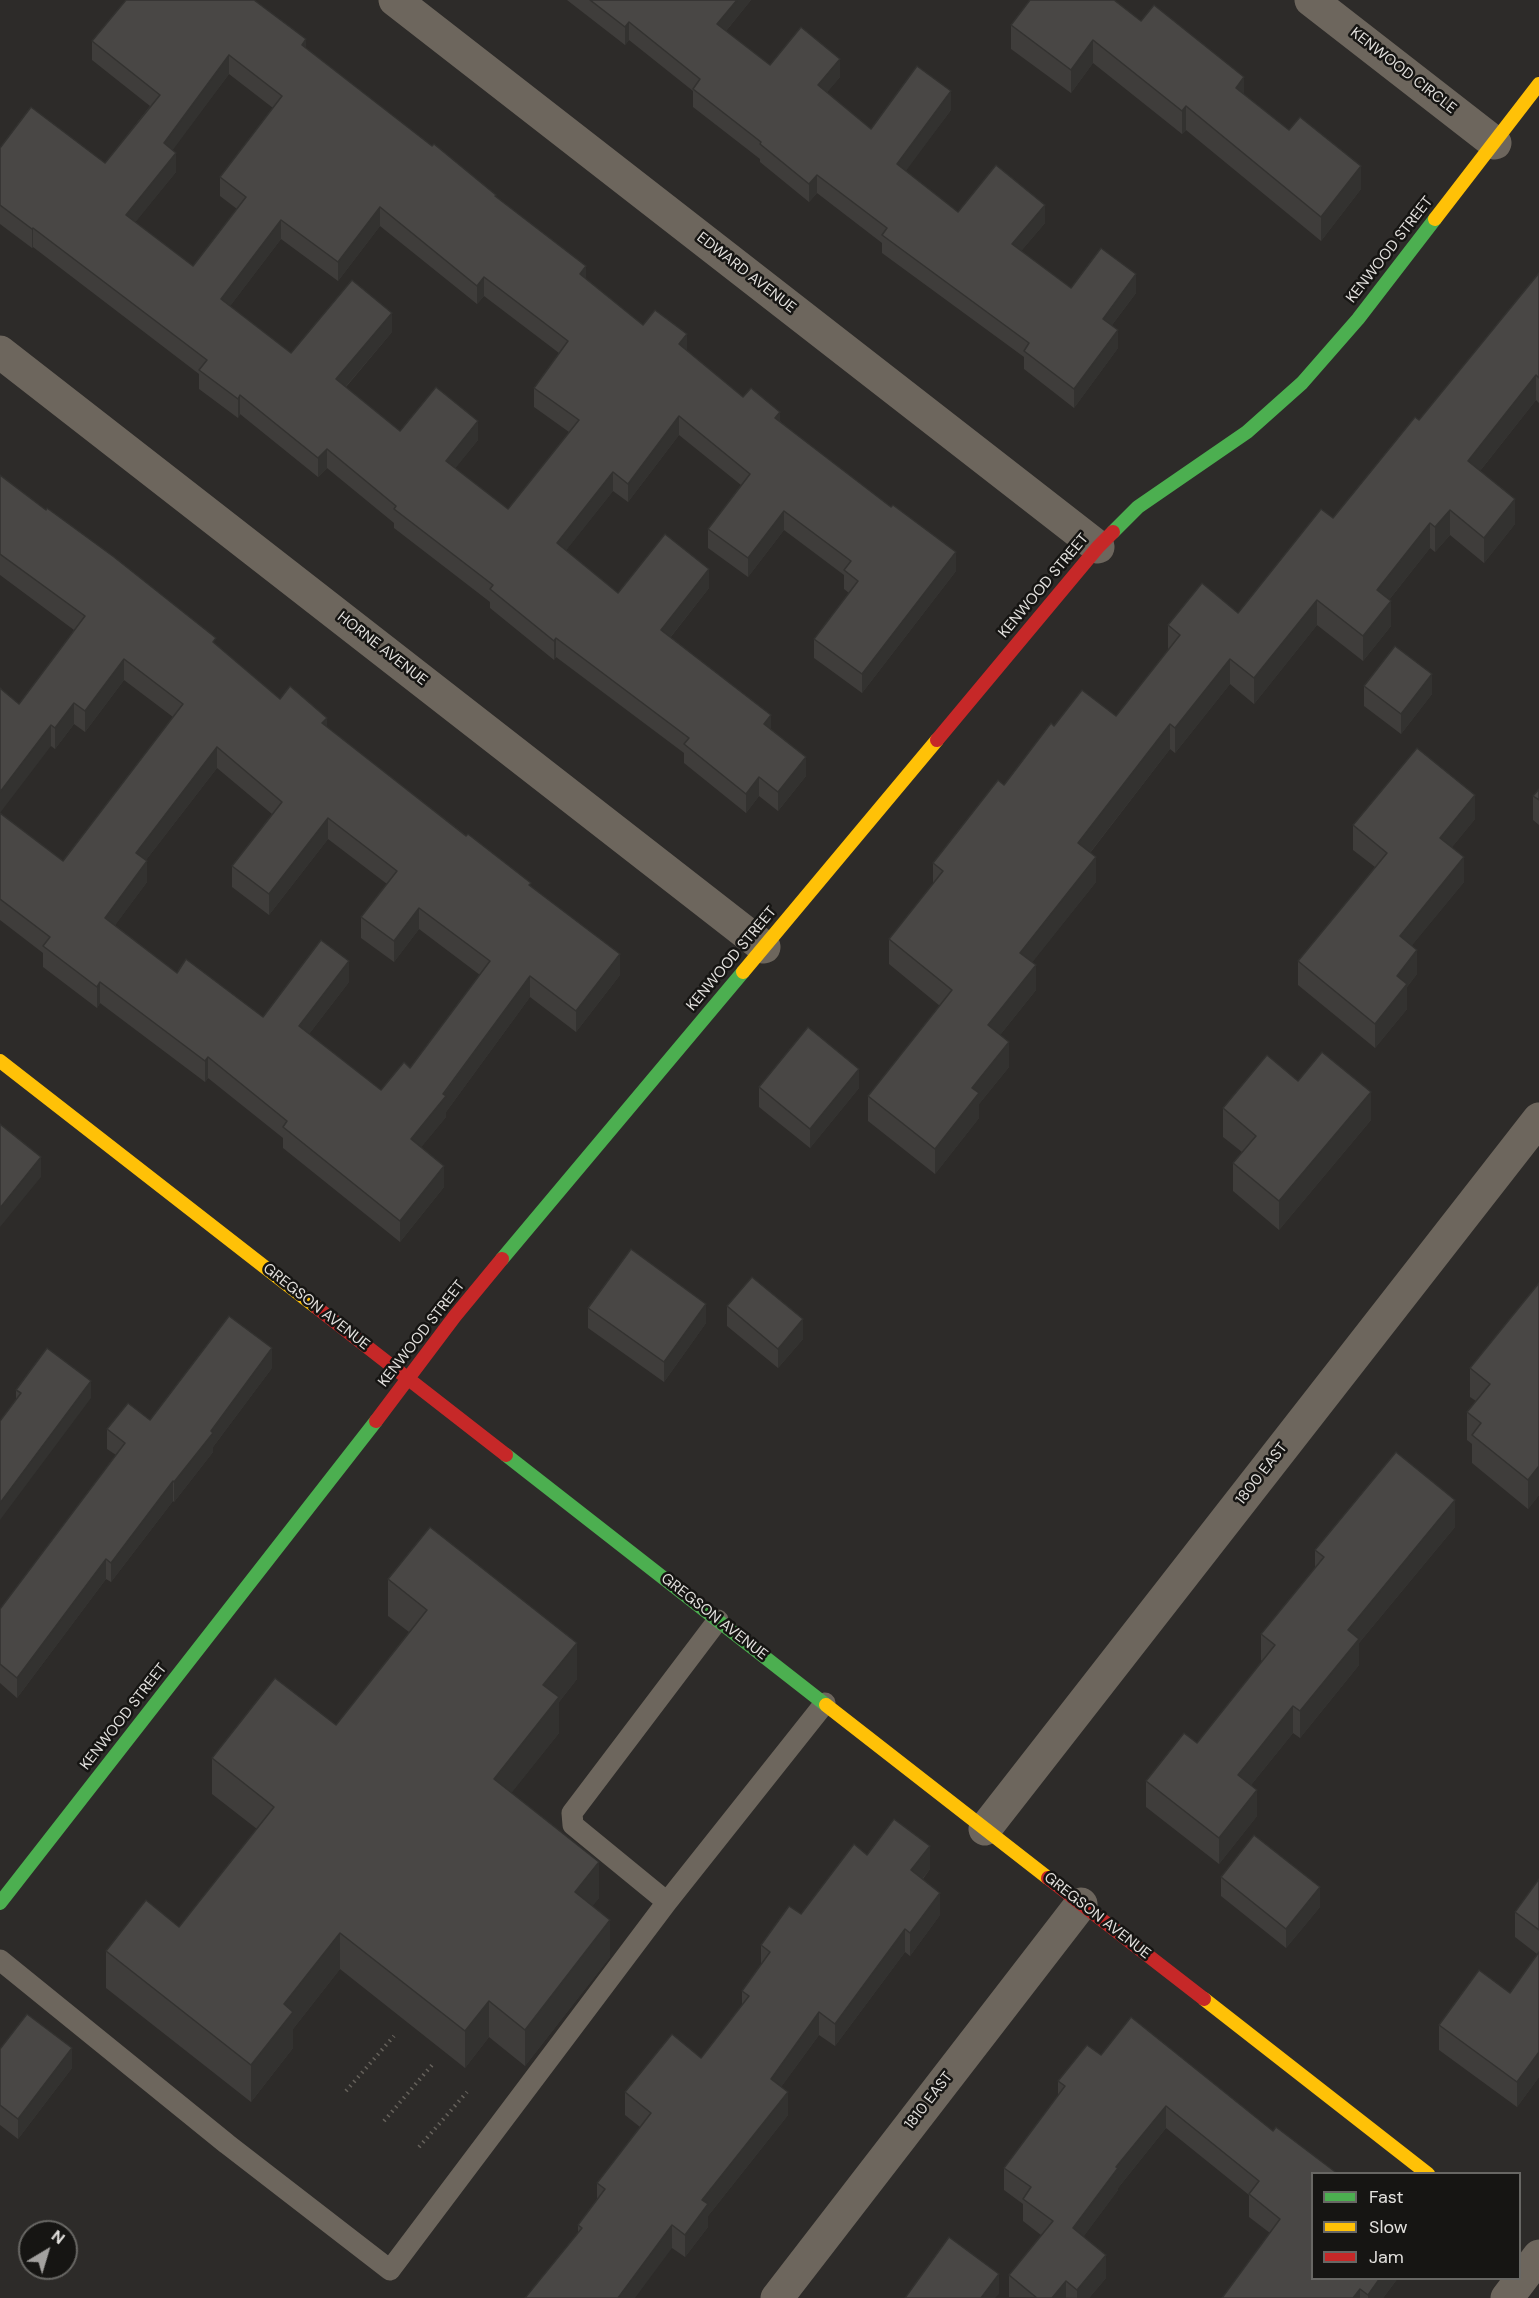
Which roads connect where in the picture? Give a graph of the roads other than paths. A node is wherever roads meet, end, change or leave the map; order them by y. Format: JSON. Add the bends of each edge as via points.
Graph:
{"nodes":[{"id":1,"x":395,"y":0,"type":"edge"},
{"id":2,"x":1311,"y":0,"type":"edge"},
{"id":3,"x":1539,"y":84,"type":"edge"},
{"id":4,"x":1495,"y":143,"type":"junction"},
{"id":5,"x":0,"y":352,"type":"edge"},
{"id":6,"x":1098,"y":547,"type":"junction"},
{"id":7,"x":764,"y":947,"type":"junction"},
{"id":8,"x":0,"y":1060,"type":"edge"},
{"id":9,"x":1539,"y":1119,"type":"edge"},
{"id":10,"x":409,"y":1379,"type":"junction"},
{"id":11,"x":718,"y":1620,"type":"junction"},
{"id":12,"x":825,"y":1703,"type":"junction"},
{"id":13,"x":986,"y":1829,"type":"junction"},
{"id":14,"x":667,"y":1902,"type":"junction"},
{"id":15,"x":0,"y":1903,"type":"edge"},
{"id":16,"x":1081,"y":1904,"type":"junction"},
{"id":17,"x":0,"y":1960,"type":"edge"},
{"id":18,"x":1425,"y":2172,"type":"edge"},
{"id":19,"x":1532,"y":2253,"type":"edge"},
{"id":20,"x":1521,"y":2273,"type":"edge"},
{"id":21,"x":1517,"y":2280,"type":"edge"},
{"id":22,"x":777,"y":2298,"type":"edge"},
{"id":23,"x":1507,"y":2298,"type":"edge"}],
"edges":[{"from":1,"to":6,"type":"street","name":"EDWARD AVENUE"},
{"from":2,"to":4,"type":"street","name":"KENWOOD CIRCLE"},
{"from":3,"to":4,"type":"street","name":"KENWOOD STREET"},
{"from":4,"to":6,"type":"street","name":"KENWOOD STREET","via":[[1358,319],[1302,383],[1247,432],[1138,507]]},
{"from":5,"to":7,"type":"street","name":"HORNE AVENUE"},
{"from":6,"to":7,"type":"street","name":"KENWOOD STREET"},
{"from":7,"to":10,"type":"street","name":"KENWOOD STREET","via":[[455,1316]]},
{"from":8,"to":10,"type":"street","name":"GREGSON AVENUE"},
{"from":9,"to":13,"type":"street","name":"1800 EAST"},
{"from":10,"to":11,"type":"street","name":"GREGSON AVENUE"},
{"from":10,"to":15,"type":"street","name":"KENWOOD STREET"},
{"from":11,"to":12,"type":"street","name":"GREGSON AVENUE"},
{"from":11,"to":14,"type":"lane","via":[[572,1813],[573,1825]]},
{"from":12,"to":13,"type":"street","name":"GREGSON AVENUE"},
{"from":12,"to":14,"type":"lane"},
{"from":13,"to":16,"type":"street","name":"GREGSON AVENUE"},
{"from":14,"to":17,"type":"lane","via":[[390,2270]]},
{"from":16,"to":18,"type":"street","name":"GREGSON AVENUE"},
{"from":16,"to":22,"type":"street","name":"1810 EAST"},
{"from":19,"to":20,"type":"street"},
{"from":21,"to":23,"type":"street"}]}
